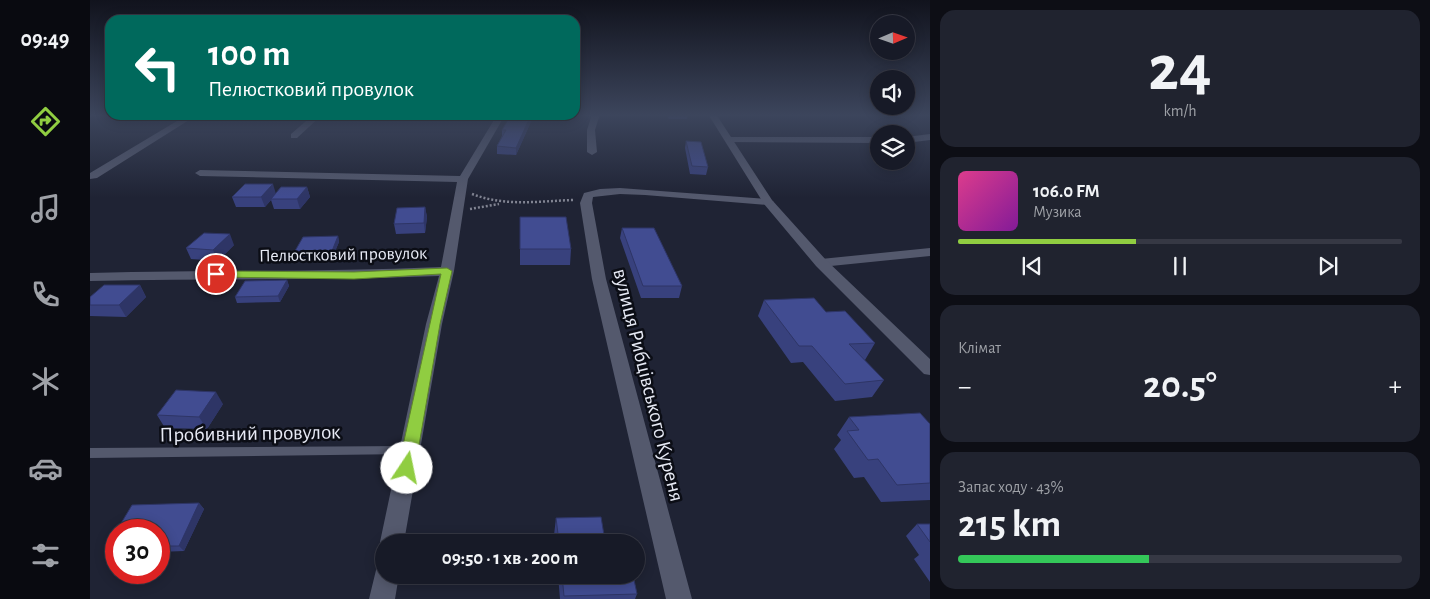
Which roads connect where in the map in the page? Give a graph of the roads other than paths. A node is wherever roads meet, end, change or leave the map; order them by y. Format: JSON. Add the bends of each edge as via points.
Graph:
{"nodes":[{"id":1,"x":148,"y":142,"type":"edge"},
{"id":2,"x":486,"y":142,"type":"edge"},
{"id":3,"x":592,"y":142,"type":"edge"},
{"id":4,"x":731,"y":142,"type":"edge"},
{"id":5,"x":592,"y":152,"type":"dead end"},
{"id":6,"x":200,"y":173,"type":"dead end"},
{"id":7,"x":92,"y":176,"type":"edge"},
{"id":8,"x":462,"y":184,"type":"junction"},
{"id":9,"x":768,"y":202,"type":"junction"},
{"id":10,"x":930,"y":252,"type":"edge"},
{"id":11,"x":821,"y":263,"type":"junction"},
{"id":12,"x":447,"y":271,"type":"junction"},
{"id":13,"x":108,"y":276,"type":"junction"},
{"id":14,"x":90,"y":277,"type":"edge"},
{"id":15,"x":90,"y":289,"type":"edge"},
{"id":16,"x":930,"y":369,"type":"edge"},
{"id":17,"x":410,"y":450,"type":"junction"},
{"id":18,"x":90,"y":453,"type":"edge"},
{"id":19,"x":394,"y":534,"type":"edge"},
{"id":20,"x":384,"y":584,"type":"edge"},
{"id":21,"x":382,"y":599,"type":"edge"},
{"id":22,"x":679,"y":599,"type":"edge"}],
"edges":[{"from":1,"to":7,"type":"street"},
{"from":2,"to":8,"type":"street"},
{"from":3,"to":5,"type":"street"},
{"from":4,"to":9,"type":"street"},
{"from":6,"to":8,"type":"street"},
{"from":8,"to":12,"type":"street"},
{"from":9,"to":11,"type":"street"},
{"from":9,"to":22,"type":"street","name":"вулиця Рибцівського Куреня","via":[[646,193],[595,196],[599,279]]},
{"from":10,"to":11,"type":"street"},
{"from":11,"to":16,"type":"street"},
{"from":12,"to":13,"type":"street","name":"Пелюстковий провулок","via":[[354,276]]},
{"from":12,"to":17,"type":"street"},
{"from":13,"to":14,"type":"street","name":"Пелюстковий провулок"},
{"from":13,"to":15,"type":"street"},
{"from":17,"to":18,"type":"lane","name":"Пробивний провулок"},
{"from":17,"to":19,"type":"street"},
{"from":20,"to":21,"type":"street"}]}
